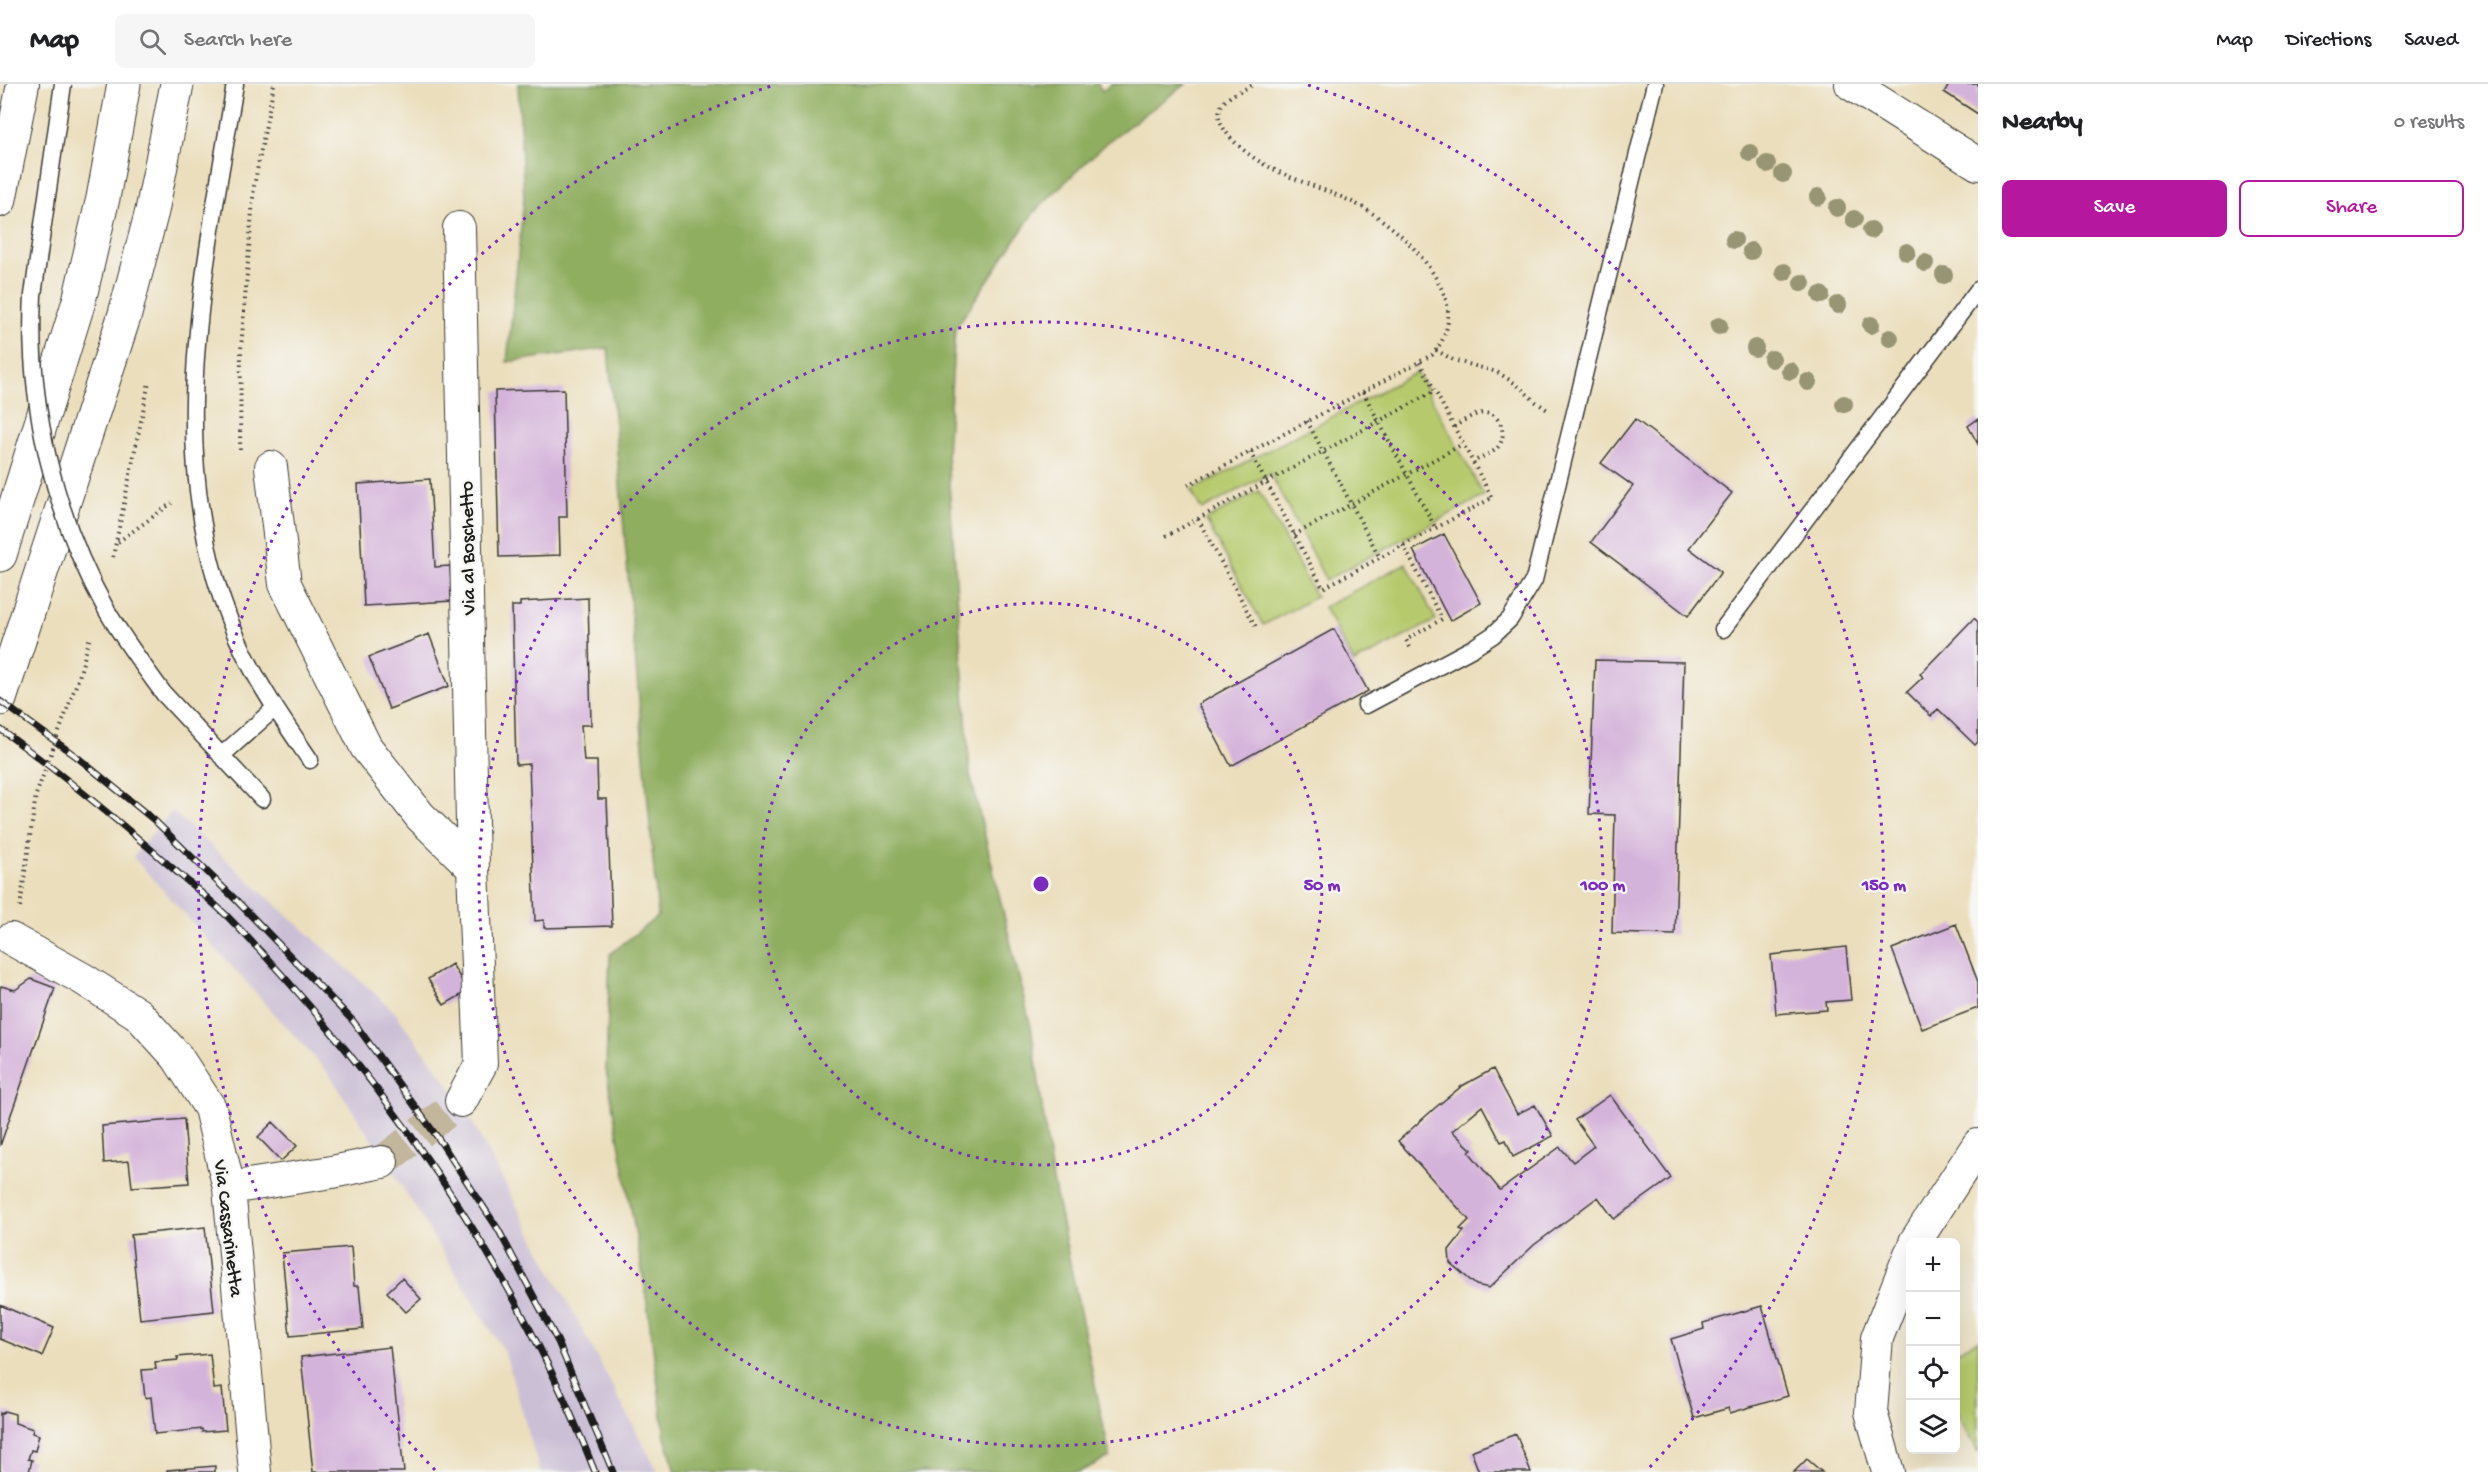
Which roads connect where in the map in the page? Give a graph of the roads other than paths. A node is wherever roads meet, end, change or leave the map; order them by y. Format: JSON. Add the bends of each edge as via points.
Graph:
{"nodes":[{"id":1,"x":23,"y":84,"type":"edge"},
{"id":2,"x":63,"y":84,"type":"edge"},
{"id":3,"x":124,"y":84,"type":"edge"},
{"id":4,"x":177,"y":84,"type":"edge"},
{"id":5,"x":235,"y":84,"type":"edge"},
{"id":6,"x":1655,"y":84,"type":"edge"},
{"id":7,"x":1851,"y":84,"type":"edge"},
{"id":8,"x":1978,"y":164,"type":"edge"},
{"id":9,"x":0,"y":201,"type":"edge"},
{"id":10,"x":459,"y":228,"type":"dead end"},
{"id":11,"x":1978,"y":290,"type":"edge"},
{"id":12,"x":271,"y":467,"type":"dead end"},
{"id":13,"x":0,"y":555,"type":"edge"},
{"id":14,"x":1723,"y":629,"type":"dead end"},
{"id":15,"x":0,"y":699,"type":"edge"},
{"id":16,"x":1366,"y":705,"type":"dead end"},
{"id":17,"x":275,"y":708,"type":"junction"},
{"id":18,"x":221,"y":756,"type":"junction"},
{"id":19,"x":310,"y":760,"type":"dead end"},
{"id":20,"x":262,"y":799,"type":"dead end"},
{"id":21,"x":472,"y":868,"type":"junction"},
{"id":22,"x":4,"y":939,"type":"edge"},
{"id":23,"x":461,"y":1101,"type":"tunnel mouth"},
{"id":24,"x":1978,"y":1145,"type":"edge"},
{"id":25,"x":382,"y":1162,"type":"tunnel mouth"},
{"id":26,"x":229,"y":1188,"type":"junction"},
{"id":27,"x":1918,"y":1238,"type":"edge"},
{"id":28,"x":1906,"y":1266,"type":"edge"},
{"id":29,"x":255,"y":1472,"type":"edge"},
{"id":30,"x":1888,"y":1472,"type":"edge"}],
"edges":[{"from":1,"to":9,"type":"street"},
{"from":2,"to":18,"type":"lane","bridge":true,"via":[[31,329],[33,377],[51,470],[91,579],[131,649],[164,694]]},
{"from":3,"to":13,"type":"main road","via":[[79,301]]},
{"from":4,"to":15,"type":"main road","via":[[152,211],[125,314]]},
{"from":5,"to":17,"type":"lane","via":[[198,316],[193,390],[194,471],[205,536],[223,600],[244,653]]},
{"from":6,"to":16,"type":"lane","via":[[1534,580],[1510,619],[1493,635]]},
{"from":7,"to":8,"type":"street"},
{"from":10,"to":21,"type":"street","name":"Via al Boschetto"},
{"from":11,"to":14,"type":"lane"},
{"from":12,"to":21,"type":"street","via":[[285,584],[366,747],[420,816]]},
{"from":17,"to":18,"type":"lane"},
{"from":17,"to":19,"type":"lane"},
{"from":18,"to":20,"type":"lane"},
{"from":21,"to":23,"type":"street","name":"Via al Boschetto","via":[[480,1064]]},
{"from":22,"to":26,"type":"street","name":"Via Cassarinetta","via":[[83,979],[138,1014],[177,1057],[210,1108]]},
{"from":24,"to":27,"type":"street"},
{"from":25,"to":26,"type":"street"},
{"from":26,"to":29,"type":"street","name":"Via Cassarinetta"},
{"from":28,"to":30,"type":"street","via":[[1877,1338],[1871,1412]]}]}
